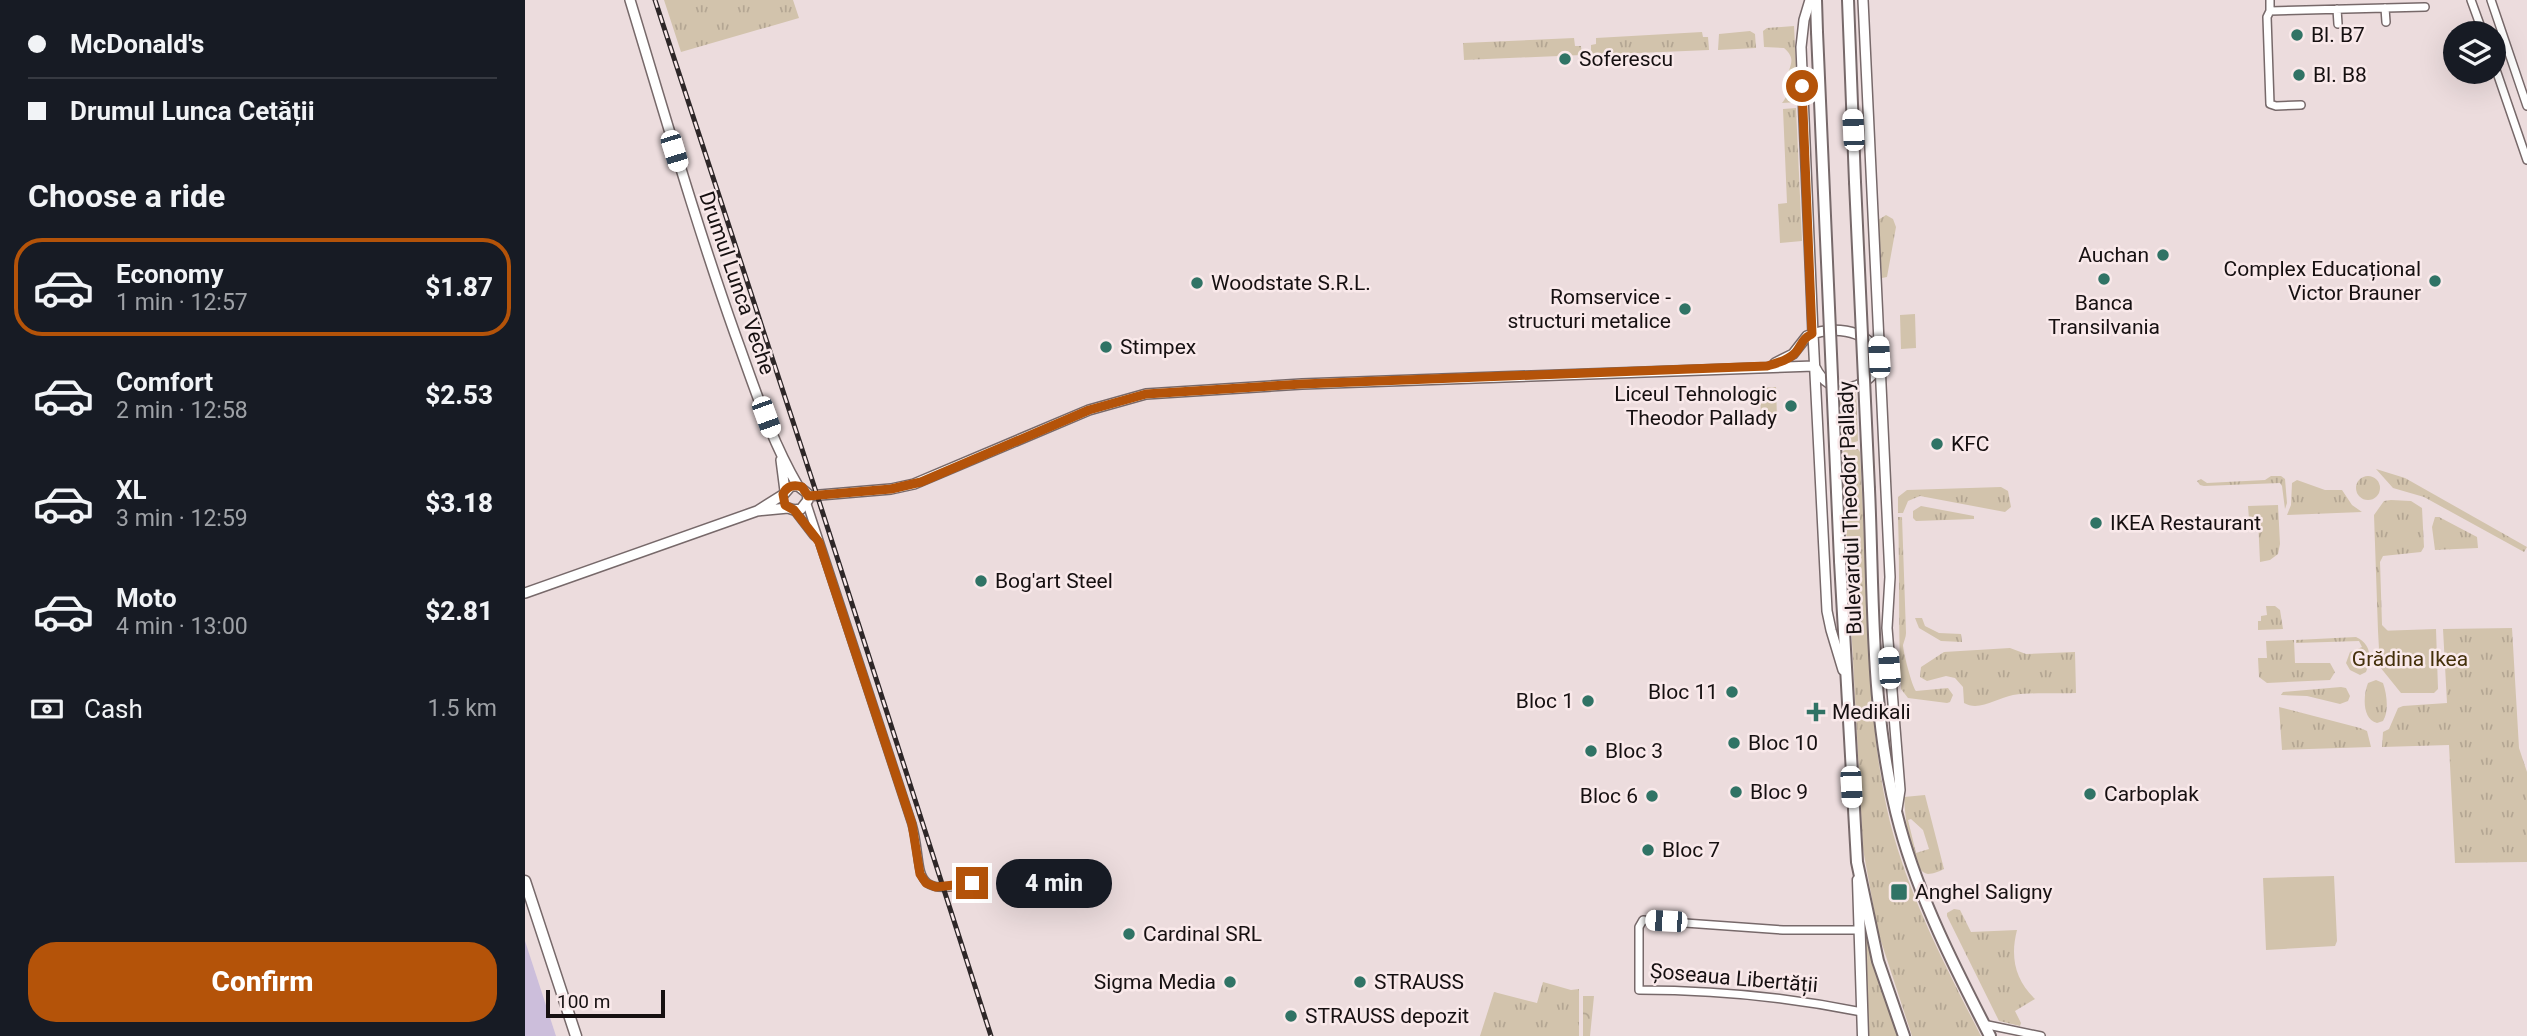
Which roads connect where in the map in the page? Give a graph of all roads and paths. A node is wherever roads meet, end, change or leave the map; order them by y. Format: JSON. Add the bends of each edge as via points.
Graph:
{"nodes":[{"id":1,"x":630,"y":0,"type":"edge"},
{"id":2,"x":1810,"y":0,"type":"edge"},
{"id":3,"x":1816,"y":0,"type":"edge"},
{"id":4,"x":1847,"y":0,"type":"edge"},
{"id":5,"x":1863,"y":0,"type":"edge"},
{"id":6,"x":2270,"y":0,"type":"edge"},
{"id":7,"x":2471,"y":0,"type":"edge"},
{"id":8,"x":2491,"y":0,"type":"edge"},
{"id":9,"x":2399,"y":4,"type":"edge"},
{"id":10,"x":2425,"y":7,"type":"dead end"},
{"id":11,"x":2385,"y":8,"type":"junction"},
{"id":12,"x":2337,"y":9,"type":"junction"},
{"id":13,"x":2270,"y":11,"type":"junction"},
{"id":14,"x":2479,"y":21,"type":"edge"},
{"id":15,"x":2386,"y":22,"type":"dead end"},
{"id":16,"x":2337,"y":24,"type":"dead end"},
{"id":17,"x":2501,"y":84,"type":"edge"},
{"id":18,"x":2301,"y":105,"type":"dead end"},
{"id":19,"x":2527,"y":106,"type":"edge"},
{"id":20,"x":2527,"y":160,"type":"edge"},
{"id":21,"x":1812,"y":334,"type":"junction"},
{"id":22,"x":1879,"y":361,"type":"junction"},
{"id":23,"x":1772,"y":366,"type":"junction"},
{"id":24,"x":1814,"y":366,"type":"junction"},
{"id":25,"x":1815,"y":377,"type":"junction"},
{"id":26,"x":780,"y":455,"type":"junction"},
{"id":27,"x":798,"y":486,"type":"junction"},
{"id":28,"x":784,"y":492,"type":"junction"},
{"id":29,"x":807,"y":500,"type":"junction"},
{"id":30,"x":791,"y":509,"type":"junction"},
{"id":31,"x":757,"y":511,"type":"junction"},
{"id":32,"x":819,"y":542,"type":"junction"},
{"id":33,"x":525,"y":593,"type":"edge"},
{"id":34,"x":1845,"y":675,"type":"junction"},
{"id":35,"x":1896,"y":813,"type":"junction"},
{"id":36,"x":1857,"y":862,"type":"junction"},
{"id":37,"x":525,"y":881,"type":"edge"},
{"id":38,"x":972,"y":883,"type":"dead end"},
{"id":39,"x":1859,"y":930,"type":"junction"},
{"id":40,"x":1862,"y":1012,"type":"junction"},
{"id":41,"x":1983,"y":1024,"type":"junction"},
{"id":42,"x":576,"y":1036,"type":"edge"},
{"id":43,"x":1863,"y":1036,"type":"edge"},
{"id":44,"x":1904,"y":1036,"type":"edge"},
{"id":45,"x":1990,"y":1036,"type":"edge"},
{"id":46,"x":2041,"y":1036,"type":"edge"}],
"edges":[{"from":1,"to":26,"type":"street","name":"Drumul Lunca Veche","via":[[697,223]]},
{"from":2,"to":21,"type":"street","name":"Bulevardul Theodor Pallady","via":[[1801,47]]},
{"from":3,"to":34,"type":"main road","name":"Bulevardul Theodor Pallady","bridge":true},
{"from":4,"to":35,"type":"main road","name":"Bulevardul Theodor Pallady","bridge":true,"via":[[1881,723]]},
{"from":5,"to":22,"type":"street"},
{"from":6,"to":13,"type":"street"},
{"from":7,"to":14,"type":"street"},
{"from":8,"to":19,"type":"street"},
{"from":9,"to":10,"type":"street"},
{"from":9,"to":11,"type":"street"},
{"from":11,"to":12,"type":"street"},
{"from":11,"to":15,"type":"street"},
{"from":12,"to":13,"type":"street"},
{"from":12,"to":16,"type":"street"},
{"from":13,"to":18,"type":"street","via":[[2270,104]]},
{"from":17,"to":20,"type":"street"},
{"from":21,"to":22,"type":"street","via":[[1857,334],[1870,342]]},
{"from":21,"to":23,"type":"street","via":[[1791,356]]},
{"from":21,"to":24,"type":"street","name":"Bulevardul Theodor Pallady"},
{"from":22,"to":24,"type":"street","via":[[1867,381],[1846,389],[1826,382]]},
{"from":22,"to":35,"type":"street","via":[[1890,577],[1887,628],[1900,790]]},
{"from":23,"to":24,"type":"street"},
{"from":23,"to":25,"type":"street","via":[[1808,370]]},
{"from":23,"to":29,"type":"street","via":[[1146,394],[1089,410],[921,482]]},
{"from":24,"to":25,"type":"street","name":"Bulevardul Theodor Pallady"},
{"from":25,"to":34,"type":"street","name":"Bulevardul Theodor Pallady","via":[[1828,611]]},
{"from":26,"to":27,"type":"street","name":"Drumul Lunca Veche"},
{"from":26,"to":28,"type":"street","name":"Drumul Lunca Veche"},
{"from":27,"to":28,"type":"street"},
{"from":27,"to":29,"type":"street","via":[[805,489]]},
{"from":28,"to":30,"type":"street","via":[[783,502]]},
{"from":28,"to":31,"type":"street"},
{"from":29,"to":30,"type":"street","via":[[801,509]]},
{"from":29,"to":32,"type":"street"},
{"from":30,"to":31,"type":"street"},
{"from":30,"to":32,"type":"street"},
{"from":31,"to":33,"type":"street"},
{"from":32,"to":38,"type":"street","via":[[912,824],[920,874],[936,887]]},
{"from":34,"to":36,"type":"main road","name":"Bulevardul Theodor Pallady"},
{"from":35,"to":41,"type":"main road","name":"Bulevardul Theodor Pallady","via":[[1932,918]]},
{"from":36,"to":39,"type":"main road"},
{"from":36,"to":44,"type":"main road","name":"Bulevardul Theodor Pallady","via":[[1875,950]]},
{"from":37,"to":42,"type":"main road"},
{"from":39,"to":40,"type":"main road"},
{"from":39,"to":40,"type":"street","name":"Șoseaua Libertății","via":[[1783,930],[1643,920],[1638,978],[1639,990],[1724,993]]},
{"from":40,"to":43,"type":"main road"},
{"from":41,"to":45,"type":"main road","name":"Bulevardul Theodor Pallady"},
{"from":41,"to":46,"type":"street"}]}
